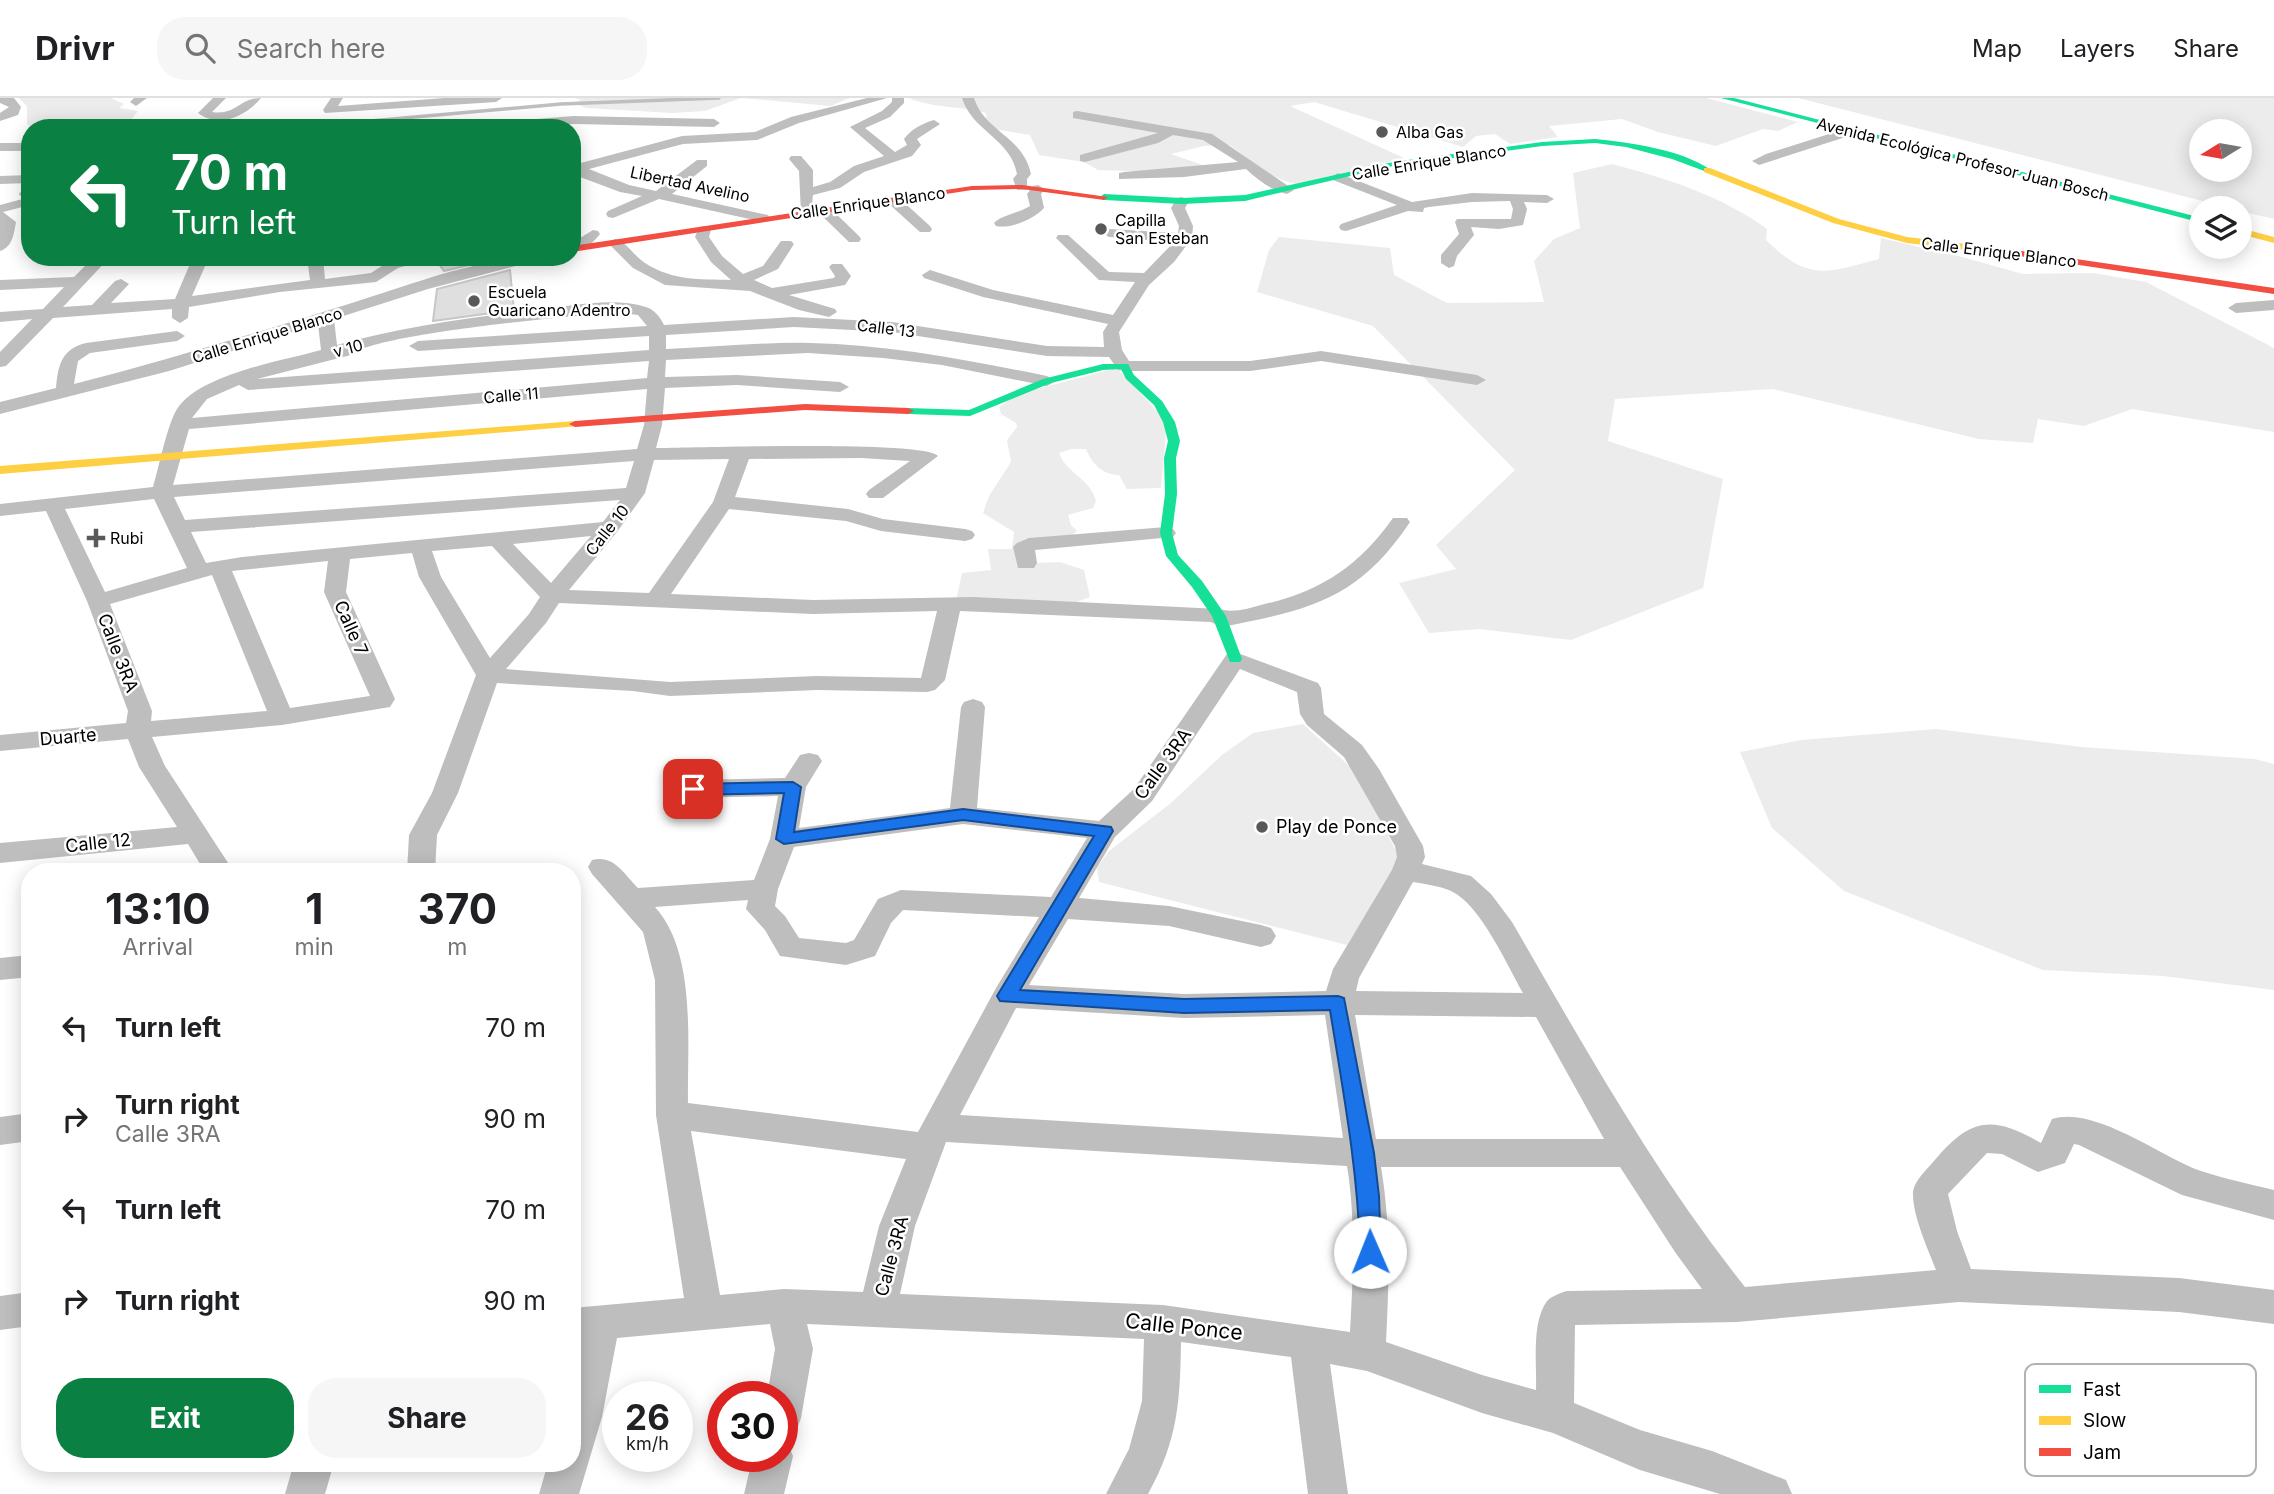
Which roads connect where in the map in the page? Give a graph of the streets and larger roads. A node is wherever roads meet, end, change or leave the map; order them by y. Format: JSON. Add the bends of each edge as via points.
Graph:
{"nodes":[{"id":1,"x":220,"y":98,"type":"edge"},
{"id":2,"x":255,"y":98,"type":"edge"},
{"id":3,"x":337,"y":98,"type":"edge"},
{"id":4,"x":496,"y":98,"type":"edge"},
{"id":5,"x":881,"y":98,"type":"edge"},
{"id":6,"x":898,"y":98,"type":"edge"},
{"id":7,"x":968,"y":98,"type":"edge"},
{"id":8,"x":1725,"y":98,"type":"edge"},
{"id":9,"x":1750,"y":98,"type":"edge"},
{"id":10,"x":0,"y":99,"type":"edge"},
{"id":11,"x":14,"y":112,"type":"joint"},
{"id":12,"x":1077,"y":115,"type":"dead end"},
{"id":13,"x":0,"y":117,"type":"edge"},
{"id":14,"x":581,"y":123,"type":"edge"},
{"id":15,"x":934,"y":124,"type":"dead end"},
{"id":16,"x":772,"y":128,"type":"junction"},
{"id":17,"x":1172,"y":131,"type":"junction"},
{"id":18,"x":1851,"y":131,"type":"junction"},
{"id":19,"x":0,"y":147,"type":"edge"},
{"id":20,"x":21,"y":152,"type":"edge"},
{"id":21,"x":892,"y":157,"type":"junction"},
{"id":22,"x":1085,"y":158,"type":"dead end"},
{"id":23,"x":796,"y":159,"type":"dead end"},
{"id":24,"x":1759,"y":161,"type":"dead end"},
{"id":25,"x":702,"y":163,"type":"dead end"},
{"id":26,"x":1249,"y":165,"type":"junction"},
{"id":27,"x":581,"y":166,"type":"edge"},
{"id":28,"x":581,"y":171,"type":"edge"},
{"id":29,"x":1124,"y":176,"type":"dead end"},
{"id":30,"x":1339,"y":177,"type":"junction"},
{"id":31,"x":21,"y":179,"type":"edge"},
{"id":32,"x":0,"y":180,"type":"edge"},
{"id":33,"x":1030,"y":188,"type":"junction"},
{"id":34,"x":1287,"y":190,"type":"junction"},
{"id":35,"x":806,"y":193,"type":"junction"},
{"id":36,"x":658,"y":195,"type":"junction"},
{"id":37,"x":1515,"y":197,"type":"junction"},
{"id":38,"x":1547,"y":199,"type":"dead end"},
{"id":39,"x":894,"y":201,"type":"junction"},
{"id":40,"x":1182,"y":201,"type":"junction"},
{"id":41,"x":1414,"y":207,"type":"junction"},
{"id":42,"x":823,"y":209,"type":"junction"},
{"id":43,"x":21,"y":210,"type":"edge"},
{"id":44,"x":2189,"y":210,"type":"edge"},
{"id":45,"x":806,"y":211,"type":"junction"},
{"id":46,"x":613,"y":214,"type":"dead end"},
{"id":47,"x":763,"y":218,"type":"junction"},
{"id":48,"x":2189,"y":218,"type":"edge"},
{"id":49,"x":1451,"y":220,"type":"junction"},
{"id":50,"x":1001,"y":223,"type":"dead end"},
{"id":51,"x":2252,"y":226,"type":"edge"},
{"id":52,"x":5,"y":227,"type":"edge"},
{"id":53,"x":1346,"y":227,"type":"dead end"},
{"id":54,"x":925,"y":229,"type":"dead end"},
{"id":55,"x":704,"y":230,"type":"junction"},
{"id":56,"x":2274,"y":232,"type":"edge"},
{"id":57,"x":593,"y":233,"type":"dead end"},
{"id":58,"x":1109,"y":233,"type":"dead end"},
{"id":59,"x":2252,"y":234,"type":"edge"},
{"id":60,"x":1185,"y":238,"type":"junction"},
{"id":61,"x":854,"y":239,"type":"dead end"},
{"id":62,"x":1063,"y":239,"type":"dead end"},
{"id":63,"x":2274,"y":240,"type":"edge"},
{"id":64,"x":581,"y":242,"type":"edge"},
{"id":65,"x":615,"y":243,"type":"junction"},
{"id":66,"x":786,"y":244,"type":"dead end"},
{"id":67,"x":581,"y":247,"type":"edge"},
{"id":68,"x":1449,"y":263,"type":"dead end"},
{"id":69,"x":94,"y":266,"type":"edge"},
{"id":70,"x":197,"y":266,"type":"edge"},
{"id":71,"x":315,"y":266,"type":"edge"},
{"id":72,"x":386,"y":266,"type":"edge"},
{"id":73,"x":481,"y":266,"type":"edge"},
{"id":74,"x":837,"y":267,"type":"dead end"},
{"id":75,"x":930,"y":275,"type":"dead end"},
{"id":76,"x":376,"y":277,"type":"junction"},
{"id":77,"x":1146,"y":278,"type":"junction"},
{"id":78,"x":79,"y":282,"type":"junction"},
{"id":79,"x":318,"y":282,"type":"junction"},
{"id":80,"x":746,"y":283,"type":"junction"},
{"id":81,"x":121,"y":284,"type":"dead end"},
{"id":82,"x":0,"y":285,"type":"edge"},
{"id":83,"x":2274,"y":291,"type":"edge"},
{"id":84,"x":769,"y":294,"type":"junction"},
{"id":85,"x":181,"y":303,"type":"junction"},
{"id":86,"x":365,"y":304,"type":"junction"},
{"id":87,"x":2274,"y":305,"type":"edge"},
{"id":88,"x":2236,"y":308,"type":"dead end"},
{"id":89,"x":96,"y":310,"type":"junction"},
{"id":90,"x":47,"y":315,"type":"junction"},
{"id":91,"x":0,"y":317,"type":"edge"},
{"id":92,"x":325,"y":317,"type":"junction"},
{"id":93,"x":1117,"y":321,"type":"junction"},
{"id":94,"x":892,"y":327,"type":"junction"},
{"id":95,"x":657,"y":329,"type":"junction"},
{"id":96,"x":177,"y":336,"type":"junction"},
{"id":97,"x":858,"y":350,"type":"junction"},
{"id":98,"x":1051,"y":351,"type":"junction"},
{"id":99,"x":330,"y":352,"type":"junction"},
{"id":100,"x":658,"y":355,"type":"junction"},
{"id":101,"x":1119,"y":359,"type":"junction"},
{"id":102,"x":0,"y":362,"type":"edge"},
{"id":103,"x":172,"y":365,"type":"junction"},
{"id":104,"x":1024,"y":375,"type":"junction"},
{"id":105,"x":1477,"y":380,"type":"dead end"},
{"id":106,"x":1047,"y":381,"type":"junction"},
{"id":107,"x":655,"y":383,"type":"junction"},
{"id":108,"x":220,"y":387,"type":"junction"},
{"id":109,"x":65,"y":393,"type":"junction"},
{"id":110,"x":0,"y":408,"type":"edge"},
{"id":111,"x":653,"y":418,"type":"junction"},
{"id":112,"x":182,"y":424,"type":"junction"},
{"id":113,"x":742,"y":451,"type":"junction"},
{"id":114,"x":174,"y":454,"type":"junction"},
{"id":115,"x":645,"y":454,"type":"junction"},
{"id":116,"x":0,"y":470,"type":"edge"},
{"id":117,"x":162,"y":492,"type":"junction"},
{"id":118,"x":635,"y":493,"type":"junction"},
{"id":119,"x":876,"y":494,"type":"dead end"},
{"id":120,"x":723,"y":502,"type":"junction"},
{"id":121,"x":53,"y":505,"type":"junction"},
{"id":122,"x":0,"y":510,"type":"edge"},
{"id":123,"x":1400,"y":522,"type":"dead end"},
{"id":124,"x":178,"y":527,"type":"junction"},
{"id":125,"x":610,"y":528,"type":"junction"},
{"id":126,"x":1166,"y":533,"type":"junction"},
{"id":127,"x":965,"y":535,"type":"dead end"},
{"id":128,"x":497,"y":539,"type":"junction"},
{"id":129,"x":420,"y":546,"type":"junction"},
{"id":130,"x":340,"y":553,"type":"junction"},
{"id":131,"x":1026,"y":563,"type":"dead end"},
{"id":132,"x":209,"y":569,"type":"junction"},
{"id":133,"x":552,"y":596,"type":"junction"},
{"id":134,"x":656,"y":600,"type":"junction"},
{"id":135,"x":98,"y":601,"type":"junction"},
{"id":136,"x":950,"y":604,"type":"junction"},
{"id":137,"x":1220,"y":618,"type":"junction"},
{"id":138,"x":1235,"y":659,"type":"junction"},
{"id":139,"x":488,"y":675,"type":"junction"},
{"id":140,"x":383,"y":699,"type":"joint"},
{"id":141,"x":972,"y":707,"type":"dead end"},
{"id":142,"x":282,"y":717,"type":"junction"},
{"id":143,"x":137,"y":731,"type":"junction"},
{"id":144,"x":0,"y":743,"type":"edge"},
{"id":145,"x":809,"y":761,"type":"dead end"},
{"id":146,"x":793,"y":787,"type":"junction"},
{"id":147,"x":693,"y":789,"type":"dead end"},
{"id":148,"x":963,"y":815,"type":"junction"},
{"id":149,"x":1105,"y":831,"type":"junction"},
{"id":150,"x":196,"y":834,"type":"junction"},
{"id":151,"x":784,"y":839,"type":"junction"},
{"id":152,"x":0,"y":853,"type":"edge"},
{"id":153,"x":214,"y":863,"type":"edge"},
{"id":154,"x":421,"y":863,"type":"edge"},
{"id":155,"x":602,"y":867,"type":"dead end"},
{"id":156,"x":1406,"y":870,"type":"junction"},
{"id":157,"x":764,"y":889,"type":"junction"},
{"id":158,"x":631,"y":899,"type":"junction"},
{"id":159,"x":1061,"y":909,"type":"junction"},
{"id":160,"x":1261,"y":936,"type":"dead end"},
{"id":161,"x":21,"y":967,"type":"edge"},
{"id":162,"x":0,"y":969,"type":"edge"},
{"id":163,"x":1007,"y":996,"type":"junction"},
{"id":164,"x":1338,"y":1003,"type":"junction"},
{"id":165,"x":1544,"y":1005,"type":"junction"},
{"id":166,"x":672,"y":1115,"type":"junction"},
{"id":167,"x":21,"y":1128,"type":"edge"},
{"id":168,"x":0,"y":1131,"type":"edge"},
{"id":169,"x":932,"y":1138,"type":"junction"},
{"id":170,"x":1363,"y":1153,"type":"junction"},
{"id":171,"x":1629,"y":1153,"type":"junction"},
{"id":172,"x":2274,"y":1205,"type":"edge"},
{"id":173,"x":1959,"y":1285,"type":"junction"},
{"id":174,"x":784,"y":1306,"type":"junction"},
{"id":175,"x":1737,"y":1306,"type":"junction"},
{"id":176,"x":2274,"y":1307,"type":"edge"},
{"id":177,"x":878,"y":1308,"type":"junction"},
{"id":178,"x":21,"y":1310,"type":"edge"},
{"id":179,"x":705,"y":1312,"type":"junction"},
{"id":180,"x":0,"y":1313,"type":"edge"},
{"id":181,"x":1164,"y":1322,"type":"junction"},
{"id":182,"x":587,"y":1324,"type":"edge"},
{"id":183,"x":1308,"y":1342,"type":"junction"},
{"id":184,"x":1367,"y":1353,"type":"junction"},
{"id":185,"x":788,"y":1381,"type":"edge"},
{"id":186,"x":1554,"y":1414,"type":"junction"},
{"id":187,"x":581,"y":1423,"type":"edge"},
{"id":188,"x":565,"y":1472,"type":"edge"},
{"id":189,"x":770,"y":1472,"type":"edge"},
{"id":190,"x":559,"y":1494,"type":"edge"},
{"id":191,"x":764,"y":1494,"type":"edge"},
{"id":192,"x":1126,"y":1494,"type":"edge"},
{"id":193,"x":1328,"y":1494,"type":"edge"},
{"id":194,"x":1772,"y":1494,"type":"edge"}],
"edges":[{"from":1,"to":2,"type":"street","via":[[204,113],[214,117],[244,111]]},
{"from":3,"to":4,"type":"street","via":[[329,110]]},
{"from":5,"to":16,"type":"street"},
{"from":6,"to":21,"type":"street","via":[[886,114],[856,127]]},
{"from":7,"to":33,"type":"street","via":[[979,121],[1003,137],[1022,158],[1024,174],[1020,179]]},
{"from":8,"to":18,"type":"street","name":"Avenida Ecológica Profesor Juan Bosch"},
{"from":9,"to":44,"type":"street","name":"Avenida Ecológica Profesor Juan Bosch"},
{"from":10,"to":11,"type":"street","via":[[10,101]]},
{"from":11,"to":13,"type":"street"},
{"from":12,"to":17,"type":"street"},
{"from":14,"to":16,"type":"street","via":[[631,120]]},
{"from":15,"to":21,"type":"street","via":[[912,136],[914,145],[907,153]]},
{"from":16,"to":27,"type":"street","via":[[757,136],[682,140]]},
{"from":17,"to":22,"type":"street"},
{"from":17,"to":26,"type":"street","via":[[1208,137]]},
{"from":18,"to":24,"type":"street"},
{"from":18,"to":48,"type":"street","name":"Avenida Ecológica Profesor Juan Bosch"},
{"from":19,"to":20,"type":"street"},
{"from":21,"to":35,"type":"street","via":[[859,169],[835,185]]},
{"from":23,"to":35,"type":"street","via":[[806,170]]},
{"from":25,"to":36,"type":"street"},
{"from":26,"to":29,"type":"street"},
{"from":26,"to":34,"type":"street"},
{"from":28,"to":36,"type":"street","name":"Libertad Avelino","via":[[625,189]]},
{"from":30,"to":34,"type":"street","name":"Calle Enrique Blanco"},
{"from":30,"to":41,"type":"street"},
{"from":30,"to":83,"type":"street","name":"Calle Enrique Blanco","via":[[1393,164],[1542,144],[1616,144],[1675,157],[1836,221],[1907,240]]},
{"from":31,"to":32,"type":"street"},
{"from":33,"to":39,"type":"street","name":"Calle Enrique Blanco","via":[[961,189]]},
{"from":33,"to":40,"type":"street","name":"Calle Enrique Blanco"},
{"from":33,"to":50,"type":"street","via":[[1037,208]]},
{"from":34,"to":40,"type":"street","name":"Calle Enrique Blanco","via":[[1245,198]]},
{"from":35,"to":45,"type":"street"},
{"from":36,"to":46,"type":"street"},
{"from":36,"to":47,"type":"street","name":"Libertad Avelino"},
{"from":37,"to":38,"type":"street"},
{"from":37,"to":41,"type":"street"},
{"from":37,"to":49,"type":"street","via":[[1520,209],[1518,222],[1499,225]]},
{"from":39,"to":42,"type":"street","name":"Calle Enrique Blanco"},
{"from":39,"to":54,"type":"street"},
{"from":40,"to":60,"type":"street","via":[[1178,208],[1186,226]]},
{"from":41,"to":49,"type":"street"},
{"from":41,"to":53,"type":"street"},
{"from":42,"to":45,"type":"street","name":"Calle Enrique Blanco"},
{"from":42,"to":61,"type":"street"},
{"from":43,"to":52,"type":"street"},
{"from":45,"to":47,"type":"street","name":"Calle Enrique Blanco"},
{"from":47,"to":55,"type":"street","name":"Calle Enrique Blanco"},
{"from":49,"to":68,"type":"street","via":[[1467,235],[1449,255]]},
{"from":51,"to":56,"type":"street"},
{"from":55,"to":65,"type":"street","name":"Calle Enrique Blanco"},
{"from":55,"to":80,"type":"street","via":[[705,244],[724,268]]},
{"from":57,"to":64,"type":"street"},
{"from":58,"to":60,"type":"street"},
{"from":59,"to":63,"type":"street"},
{"from":60,"to":77,"type":"street"},
{"from":62,"to":77,"type":"street","via":[[1105,277]]},
{"from":65,"to":67,"type":"street","name":"Calle Enrique Blanco"},
{"from":65,"to":80,"type":"street","via":[[638,265],[671,282]]},
{"from":66,"to":80,"type":"street","via":[[776,265]]},
{"from":69,"to":78,"type":"street"},
{"from":70,"to":85,"type":"street"},
{"from":71,"to":79,"type":"street"},
{"from":72,"to":76,"type":"street"},
{"from":73,"to":86,"type":"street","name":"Calle Enrique Blanco"},
{"from":74,"to":84,"type":"street","via":[[843,276],[839,282]]},
{"from":75,"to":93,"type":"street","via":[[989,294]]},
{"from":76,"to":79,"type":"street"},
{"from":76,"to":86,"type":"street"},
{"from":77,"to":93,"type":"street"},
{"from":78,"to":82,"type":"street"},
{"from":78,"to":90,"type":"street"},
{"from":79,"to":85,"type":"street"},
{"from":80,"to":84,"type":"street"},
{"from":81,"to":89,"type":"street"},
{"from":84,"to":94,"type":"street","via":[[819,311],[884,317]]},
{"from":85,"to":89,"type":"street"},
{"from":85,"to":96,"type":"street"},
{"from":86,"to":92,"type":"street","name":"Calle Enrique Blanco"},
{"from":87,"to":88,"type":"street"},
{"from":89,"to":90,"type":"street"},
{"from":90,"to":91,"type":"street"},
{"from":90,"to":102,"type":"street"},
{"from":92,"to":99,"type":"street"},
{"from":92,"to":103,"type":"street","name":"Calle Enrique Blanco"},
{"from":93,"to":101,"type":"street","via":[[1111,332]]},
{"from":94,"to":95,"type":"street","name":"Calle 13","via":[[784,322]]},
{"from":94,"to":98,"type":"street","name":"Calle 13"},
{"from":95,"to":99,"type":"street","name":"v 10","via":[[643,311],[588,309],[451,325]]},
{"from":95,"to":100,"type":"street"},
{"from":96,"to":103,"type":"street"},
{"from":96,"to":109,"type":"street","via":[[86,348],[72,354]]},
{"from":97,"to":100,"type":"street","via":[[796,348]]},
{"from":97,"to":104,"type":"street"},
{"from":97,"to":107,"type":"street","name":"Calle 11","via":[[834,387],[737,380]]},
{"from":98,"to":101,"type":"street","name":"Calle 13"},
{"from":98,"to":104,"type":"street"},
{"from":99,"to":108,"type":"street","name":"v 10"},
{"from":100,"to":107,"type":"street","name":"Calle 10"},
{"from":100,"to":108,"type":"street"},
{"from":101,"to":105,"type":"street","name":"Calle 13","via":[[1251,366],[1321,356]]},
{"from":101,"to":106,"type":"street"},
{"from":101,"to":126,"type":"street","via":[[1169,422],[1174,441]]},
{"from":103,"to":109,"type":"street","name":"Calle Enrique Blanco"},
{"from":104,"to":106,"type":"street"},
{"from":106,"to":111,"type":"street","via":[[970,413],[805,407]]},
{"from":107,"to":111,"type":"street","name":"Calle 10"},
{"from":107,"to":112,"type":"street","name":"Calle 11"},
{"from":108,"to":112,"type":"street","name":"v 10","via":[[201,395],[185,411]]},
{"from":109,"to":110,"type":"street","name":"Calle Enrique Blanco"},
{"from":111,"to":114,"type":"street"},
{"from":111,"to":115,"type":"street","name":"Calle 10"},
{"from":112,"to":114,"type":"street","name":"v 10"},
{"from":113,"to":115,"type":"street"},
{"from":113,"to":119,"type":"street","via":[[928,456]]},
{"from":113,"to":120,"type":"street"},
{"from":114,"to":116,"type":"street"},
{"from":114,"to":117,"type":"street","name":"v 10"},
{"from":115,"to":117,"type":"street"},
{"from":115,"to":118,"type":"street","name":"Calle 10"},
{"from":117,"to":121,"type":"street"},
{"from":117,"to":124,"type":"street"},
{"from":118,"to":124,"type":"street"},
{"from":118,"to":125,"type":"street","name":"Calle 10"},
{"from":120,"to":127,"type":"street","via":[[848,515],[881,525]]},
{"from":120,"to":134,"type":"street"},
{"from":121,"to":122,"type":"street"},
{"from":121,"to":135,"type":"street","name":"Calle 3RA"},
{"from":123,"to":137,"type":"street","via":[[1368,565],[1321,595],[1270,612]]},
{"from":124,"to":132,"type":"street"},
{"from":125,"to":128,"type":"street"},
{"from":125,"to":133,"type":"street","name":"Calle 10"},
{"from":126,"to":131,"type":"street","via":[[1029,544],[1024,547]]},
{"from":126,"to":137,"type":"street","via":[[1172,556]]},
{"from":128,"to":129,"type":"street"},
{"from":128,"to":133,"type":"street"},
{"from":129,"to":130,"type":"street"},
{"from":129,"to":139,"type":"street","via":[[430,578]]},
{"from":130,"to":132,"type":"street"},
{"from":130,"to":140,"type":"street","name":"Calle 7","via":[[335,592]]},
{"from":132,"to":135,"type":"street"},
{"from":132,"to":142,"type":"street"},
{"from":133,"to":134,"type":"street"},
{"from":133,"to":139,"type":"street","name":"Calle 10"},
{"from":134,"to":136,"type":"street","via":[[813,607]]},
{"from":135,"to":143,"type":"street","name":"Calle 3RA","via":[[139,711]]},
{"from":136,"to":137,"type":"street","via":[[1098,608]]},
{"from":136,"to":139,"type":"street","via":[[933,680],[927,685],[817,683],[670,689]]},
{"from":137,"to":138,"type":"street"},
{"from":138,"to":149,"type":"street","name":"Calle 3RA","via":[[1143,795]]},
{"from":138,"to":156,"type":"street","via":[[1309,688],[1312,714],[1353,751],[1409,846]]},
{"from":139,"to":154,"type":"street","name":"Calle 10","via":[[445,793],[423,835]]},
{"from":140,"to":142,"type":"street","name":"Duarte","via":[[376,704]]},
{"from":141,"to":148,"type":"street"},
{"from":142,"to":143,"type":"street","name":"Duarte"},
{"from":143,"to":144,"type":"street","name":"Duarte"},
{"from":143,"to":150,"type":"street","name":"Calle 3RA","via":[[152,767]]},
{"from":145,"to":146,"type":"street"},
{"from":146,"to":147,"type":"street"},
{"from":146,"to":151,"type":"street"},
{"from":148,"to":149,"type":"street"},
{"from":148,"to":151,"type":"street"},
{"from":149,"to":159,"type":"street","name":"Calle 3RA"},
{"from":150,"to":152,"type":"street","name":"Calle 12"},
{"from":150,"to":153,"type":"street","name":"Calle 3RA"},
{"from":151,"to":157,"type":"street"},
{"from":155,"to":158,"type":"street"},
{"from":156,"to":164,"type":"street","via":[[1344,977]]},
{"from":156,"to":165,"type":"street","via":[[1461,883],[1481,901]]},
{"from":157,"to":158,"type":"street"},
{"from":157,"to":159,"type":"street","via":[[760,908],[790,948],[846,954],[865,948],[891,902]]},
{"from":158,"to":166,"type":"street","via":[[657,928],[670,980]]},
{"from":159,"to":160,"type":"street","via":[[1170,916]]},
{"from":159,"to":163,"type":"street","name":"Calle 3RA"},
{"from":161,"to":162,"type":"street"},
{"from":163,"to":164,"type":"street","via":[[1184,1006]]},
{"from":163,"to":169,"type":"street","name":"Calle 3RA"},
{"from":164,"to":165,"type":"street"},
{"from":164,"to":170,"type":"street"},
{"from":165,"to":171,"type":"street"},
{"from":166,"to":169,"type":"street"},
{"from":166,"to":179,"type":"street"},
{"from":167,"to":168,"type":"street"},
{"from":169,"to":170,"type":"street"},
{"from":169,"to":177,"type":"street","name":"Calle 3RA","via":[[897,1226]]},
{"from":170,"to":171,"type":"street"},
{"from":170,"to":184,"type":"street","via":[[1371,1280]]},
{"from":171,"to":175,"type":"street"},
{"from":172,"to":173,"type":"street","via":[[2194,1184],[2084,1132],[2064,1129],[2053,1153],[2039,1158],[2007,1140],[1980,1139],[1930,1191]]},
{"from":173,"to":175,"type":"street"},
{"from":173,"to":176,"type":"street","via":[[2179,1295]]},
{"from":174,"to":177,"type":"street","name":"Calle Ponce"},
{"from":174,"to":179,"type":"street","name":"Calle Ponce"},
{"from":174,"to":185,"type":"street","via":[[794,1349]]},
{"from":175,"to":186,"type":"street","via":[[1567,1308],[1557,1320]]},
{"from":177,"to":181,"type":"street","name":"Calle Ponce"},
{"from":178,"to":180,"type":"street"},
{"from":179,"to":182,"type":"street","name":"Calle Ponce"},
{"from":181,"to":183,"type":"street","name":"Calle Ponce"},
{"from":181,"to":192,"type":"street","via":[[1161,1401],[1147,1456]]},
{"from":182,"to":187,"type":"street"},
{"from":183,"to":184,"type":"street","name":"Calle Ponce"},
{"from":183,"to":193,"type":"street"},
{"from":184,"to":186,"type":"street","name":"Calle Ponce"},
{"from":186,"to":194,"type":"street","name":"Calle Ponce","via":[[1640,1450]]},
{"from":188,"to":190,"type":"street"},
{"from":189,"to":191,"type":"street"}]}
